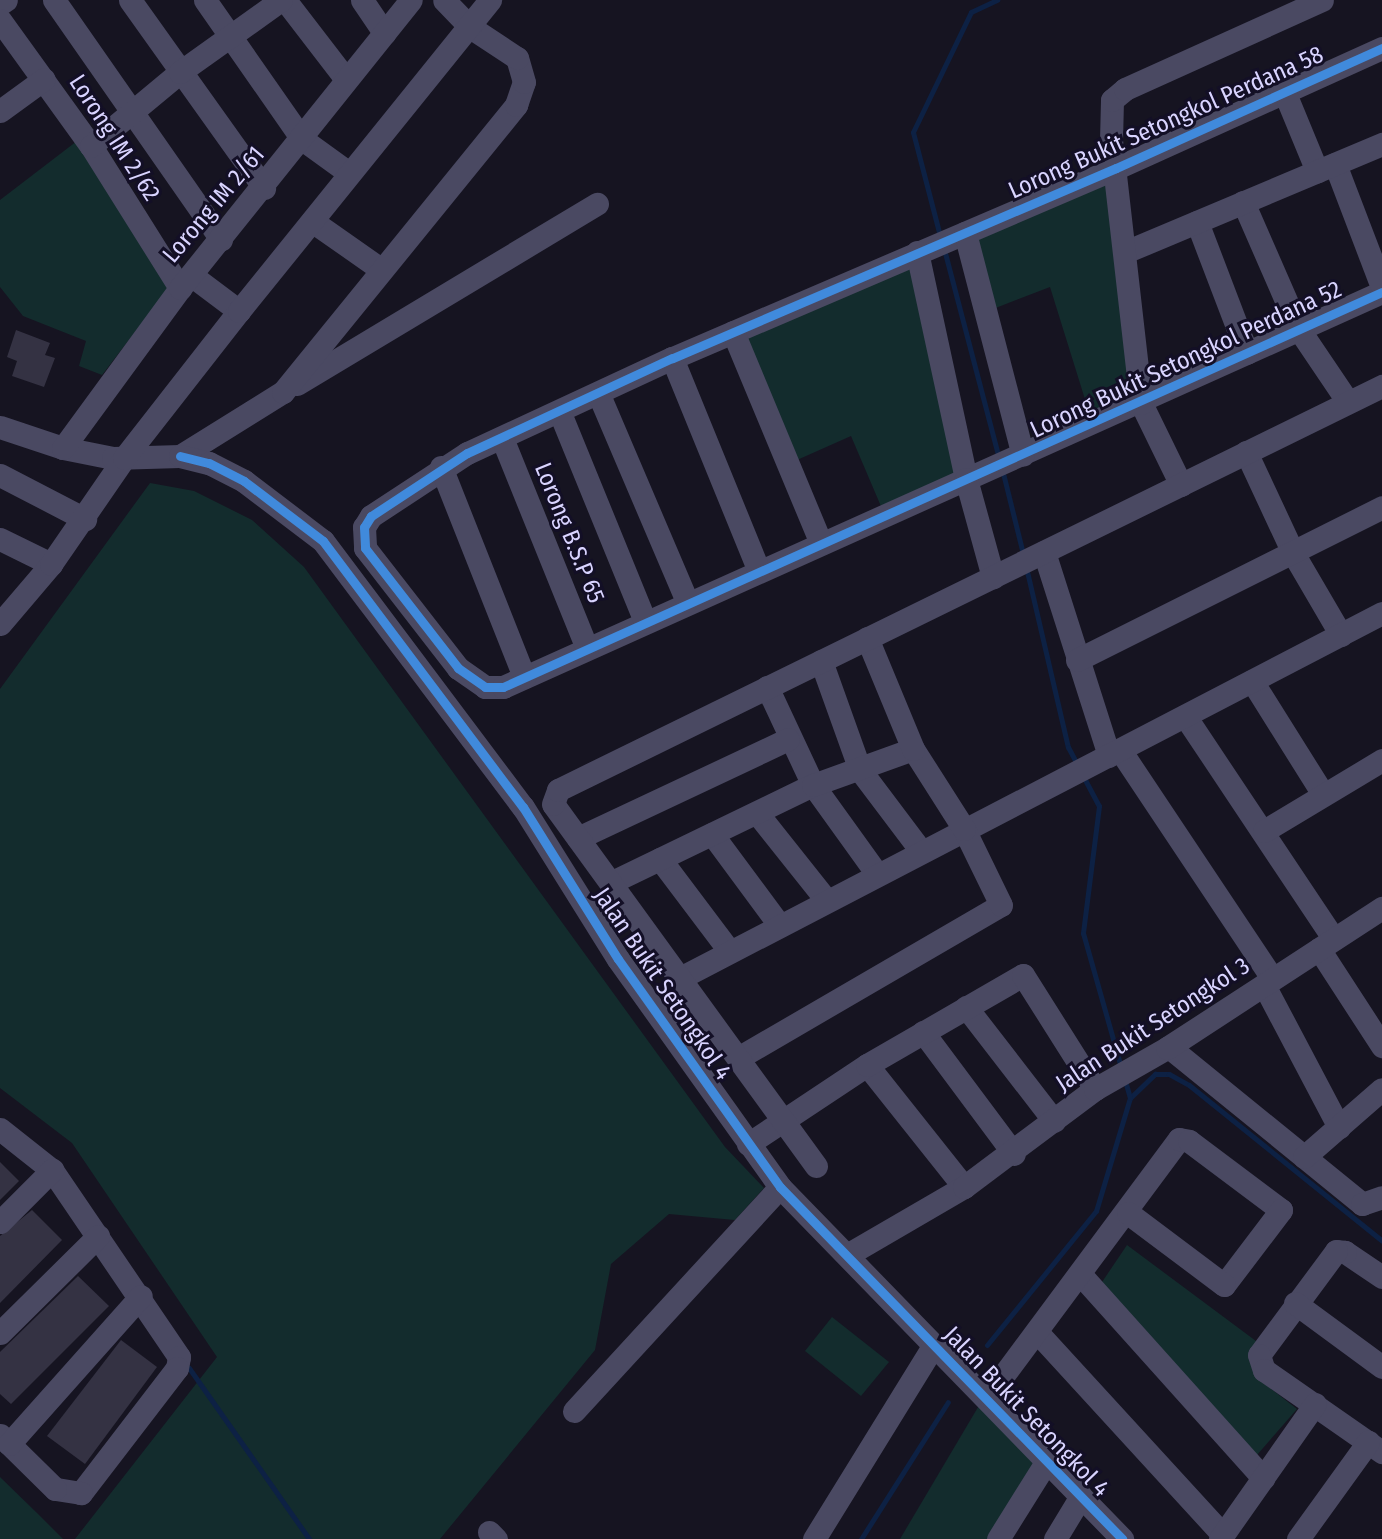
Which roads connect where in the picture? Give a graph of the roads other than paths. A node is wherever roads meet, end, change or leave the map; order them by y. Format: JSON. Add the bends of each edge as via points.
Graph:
{"nodes":[{"id":1,"x":6,"y":0,"type":"edge"},
{"id":2,"x":54,"y":0,"type":"edge"},
{"id":3,"x":130,"y":0,"type":"edge"},
{"id":4,"x":205,"y":0,"type":"edge"},
{"id":5,"x":283,"y":0,"type":"edge"},
{"id":6,"x":362,"y":0,"type":"edge"},
{"id":7,"x":411,"y":0,"type":"edge"},
{"id":8,"x":444,"y":0,"type":"edge"},
{"id":9,"x":490,"y":0,"type":"edge"},
{"id":10,"x":1322,"y":0,"type":"edge"},
{"id":11,"x":0,"y":4,"type":"edge"},
{"id":12,"x":0,"y":20,"type":"edge"},
{"id":13,"x":470,"y":27,"type":"junction"},
{"id":14,"x":384,"y":33,"type":"junction"},
{"id":15,"x":229,"y":36,"type":"junction"},
{"id":16,"x":1382,"y":48,"type":"edge"},
{"id":17,"x":180,"y":72,"type":"junction"},
{"id":18,"x":345,"y":78,"type":"junction"},
{"id":19,"x":44,"y":79,"type":"junction"},
{"id":20,"x":1284,"y":92,"type":"junction"},
{"id":21,"x":132,"y":109,"type":"junction"},
{"id":22,"x":0,"y":111,"type":"edge"},
{"id":23,"x":302,"y":139,"type":"junction"},
{"id":24,"x":1382,"y":144,"type":"edge"},
{"id":25,"x":91,"y":146,"type":"junction"},
{"id":26,"x":1326,"y":168,"type":"junction"},
{"id":27,"x":1116,"y":169,"type":"junction"},
{"id":28,"x":349,"y":173,"type":"junction"},
{"id":29,"x":264,"y":188,"type":"junction"},
{"id":30,"x":1244,"y":202,"type":"junction"},
{"id":31,"x":597,"y":204,"type":"dead end"},
{"id":32,"x":312,"y":221,"type":"junction"},
{"id":33,"x":1198,"y":222,"type":"junction"},
{"id":34,"x":958,"y":236,"type":"junction"},
{"id":35,"x":221,"y":239,"type":"junction"},
{"id":36,"x":922,"y":250,"type":"junction"},
{"id":37,"x":1125,"y":252,"type":"junction"},
{"id":38,"x":382,"y":270,"type":"junction"},
{"id":39,"x":185,"y":281,"type":"junction"},
{"id":40,"x":1382,"y":289,"type":"edge"},
{"id":41,"x":239,"y":311,"type":"junction"},
{"id":42,"x":1298,"y":328,"type":"junction"},
{"id":43,"x":733,"y":332,"type":"junction"},
{"id":44,"x":1248,"y":353,"type":"junction"},
{"id":45,"x":672,"y":358,"type":"junction"},
{"id":46,"x":1382,"y":386,"type":"edge"},
{"id":47,"x":283,"y":392,"type":"junction"},
{"id":48,"x":599,"y":395,"type":"junction"},
{"id":49,"x":1348,"y":402,"type":"junction"},
{"id":50,"x":1141,"y":403,"type":"junction"},
{"id":51,"x":560,"y":413,"type":"junction"},
{"id":52,"x":0,"y":427,"type":"edge"},
{"id":53,"x":502,"y":438,"type":"junction"},
{"id":54,"x":63,"y":448,"type":"junction"},
{"id":55,"x":1246,"y":452,"type":"junction"},
{"id":56,"x":180,"y":456,"type":"junction"},
{"id":57,"x":124,"y":458,"type":"junction"},
{"id":58,"x":441,"y":467,"type":"junction"},
{"id":59,"x":995,"y":467,"type":"junction"},
{"id":60,"x":0,"y":475,"type":"edge"},
{"id":61,"x":1181,"y":485,"type":"junction"},
{"id":62,"x":1382,"y":507,"type":"edge"},
{"id":63,"x":85,"y":519,"type":"junction"},
{"id":64,"x":0,"y":539,"type":"edge"},
{"id":65,"x":821,"y":543,"type":"junction"},
{"id":66,"x":1042,"y":553,"type":"junction"},
{"id":67,"x":1293,"y":553,"type":"junction"},
{"id":68,"x":51,"y":564,"type":"junction"},
{"id":69,"x":758,"y":569,"type":"junction"},
{"id":70,"x":997,"y":575,"type":"junction"},
{"id":71,"x":687,"y":601,"type":"junction"},
{"id":72,"x":1382,"y":614,"type":"edge"},
{"id":73,"x":2,"y":619,"type":"edge"},
{"id":74,"x":645,"y":621,"type":"junction"},
{"id":75,"x":1341,"y":635,"type":"junction"},
{"id":76,"x":867,"y":638,"type":"junction"},
{"id":77,"x":587,"y":648,"type":"junction"},
{"id":78,"x":1077,"y":660,"type":"junction"},
{"id":79,"x":821,"y":661,"type":"junction"},
{"id":80,"x":1252,"y":681,"type":"junction"},
{"id":81,"x":514,"y":682,"type":"junction"},
{"id":82,"x":768,"y":687,"type":"junction"},
{"id":83,"x":1185,"y":716,"type":"junction"},
{"id":84,"x":788,"y":739,"type":"junction"},
{"id":85,"x":913,"y":749,"type":"junction"},
{"id":86,"x":1112,"y":754,"type":"junction"},
{"id":87,"x":1382,"y":760,"type":"edge"},
{"id":88,"x":860,"y":771,"type":"junction"},
{"id":89,"x":813,"y":785,"type":"junction"},
{"id":90,"x":1323,"y":794,"type":"junction"},
{"id":91,"x":757,"y":813,"type":"junction"},
{"id":92,"x":964,"y":829,"type":"junction"},
{"id":93,"x":1264,"y":831,"type":"junction"},
{"id":94,"x":712,"y":834,"type":"junction"},
{"id":95,"x":578,"y":838,"type":"junction"},
{"id":96,"x":920,"y":851,"type":"junction"},
{"id":97,"x":660,"y":859,"type":"junction"},
{"id":98,"x":877,"y":874,"type":"junction"},
{"id":99,"x":612,"y":882,"type":"junction"},
{"id":100,"x":827,"y":901,"type":"junction"},
{"id":101,"x":1382,"y":908,"type":"edge"},
{"id":102,"x":779,"y":926,"type":"junction"},
{"id":103,"x":1326,"y":944,"type":"junction"},
{"id":104,"x":730,"y":952,"type":"junction"},
{"id":105,"x":682,"y":977,"type":"junction"},
{"id":106,"x":1269,"y":982,"type":"junction"},
{"id":107,"x":966,"y":1007,"type":"junction"},
{"id":108,"x":923,"y":1032,"type":"junction"},
{"id":109,"x":1382,"y":1046,"type":"edge"},
{"id":110,"x":1168,"y":1048,"type":"junction"},
{"id":111,"x":737,"y":1058,"type":"junction"},
{"id":112,"x":867,"y":1065,"type":"junction"},
{"id":113,"x":1095,"y":1089,"type":"junction"},
{"id":114,"x":1382,"y":1089,"type":"edge"},
{"id":115,"x":781,"y":1121,"type":"junction"},
{"id":116,"x":1054,"y":1121,"type":"junction"},
{"id":117,"x":1339,"y":1127,"type":"junction"},
{"id":118,"x":0,"y":1129,"type":"edge"},
{"id":119,"x":748,"y":1144,"type":"junction"},
{"id":120,"x":1014,"y":1154,"type":"junction"},
{"id":121,"x":1304,"y":1157,"type":"junction"},
{"id":122,"x":816,"y":1166,"type":"dead end"},
{"id":123,"x":52,"y":1170,"type":"junction"},
{"id":124,"x":779,"y":1187,"type":"junction"},
{"id":125,"x":964,"y":1187,"type":"junction"},
{"id":126,"x":1372,"y":1201,"type":"edge"},
{"id":127,"x":1128,"y":1213,"type":"junction"},
{"id":128,"x":0,"y":1222,"type":"edge"},
{"id":129,"x":98,"y":1236,"type":"junction"},
{"id":130,"x":847,"y":1255,"type":"junction"},
{"id":131,"x":1081,"y":1275,"type":"junction"},
{"id":132,"x":1382,"y":1277,"type":"edge"},
{"id":133,"x":141,"y":1296,"type":"junction"},
{"id":134,"x":1295,"y":1304,"type":"junction"},
{"id":135,"x":1037,"y":1332,"type":"junction"},
{"id":136,"x":0,"y":1333,"type":"edge"},
{"id":137,"x":934,"y":1345,"type":"junction"},
{"id":138,"x":1382,"y":1367,"type":"edge"},
{"id":139,"x":988,"y":1396,"type":"junction"},
{"id":140,"x":1315,"y":1404,"type":"junction"},
{"id":141,"x":574,"y":1411,"type":"dead end"},
{"id":142,"x":4,"y":1440,"type":"edge"},
{"id":143,"x":1375,"y":1447,"type":"edge"},
{"id":144,"x":1048,"y":1459,"type":"junction"},
{"id":145,"x":1263,"y":1478,"type":"junction"},
{"id":146,"x":1081,"y":1496,"type":"junction"},
{"id":147,"x":1222,"y":1537,"type":"edge"},
{"id":148,"x":814,"y":1539,"type":"edge"},
{"id":149,"x":998,"y":1539,"type":"edge"},
{"id":150,"x":1055,"y":1539,"type":"edge"},
{"id":151,"x":1122,"y":1539,"type":"edge"},
{"id":152,"x":1298,"y":1539,"type":"edge"}],
"edges":[{"from":1,"to":11,"type":"street"},
{"from":2,"to":21,"type":"street"},
{"from":3,"to":17,"type":"street"},
{"from":4,"to":15,"type":"street"},
{"from":5,"to":15,"type":"street"},
{"from":5,"to":18,"type":"street"},
{"from":6,"to":14,"type":"street"},
{"from":7,"to":14,"type":"street","name":"Lorong IM 2/61"},
{"from":8,"to":13,"type":"street"},
{"from":9,"to":13,"type":"street"},
{"from":10,"to":27,"type":"street","via":[[1125,89],[1112,100],[1108,116]]},
{"from":12,"to":19,"type":"street","name":"Lorong IM 2/62"},
{"from":13,"to":28,"type":"street"},
{"from":13,"to":38,"type":"street","via":[[517,58],[523,68],[516,105]]},
{"from":14,"to":18,"type":"street","name":"Lorong IM 2/61"},
{"from":15,"to":17,"type":"street"},
{"from":15,"to":23,"type":"street"},
{"from":16,"to":20,"type":"street","name":"Lorong Bukit Setongkol Perdana 58"},
{"from":17,"to":21,"type":"street"},
{"from":17,"to":29,"type":"street"},
{"from":18,"to":23,"type":"street","name":"Lorong IM 2/61"},
{"from":19,"to":22,"type":"street"},
{"from":19,"to":25,"type":"street","name":"Lorong IM 2/62"},
{"from":20,"to":26,"type":"street"},
{"from":20,"to":27,"type":"street","name":"Lorong Bukit Setongkol Perdana 58"},
{"from":21,"to":25,"type":"street"},
{"from":21,"to":35,"type":"street"},
{"from":23,"to":28,"type":"street"},
{"from":23,"to":29,"type":"street","name":"Lorong IM 2/61"},
{"from":24,"to":26,"type":"street"},
{"from":25,"to":39,"type":"street","name":"Lorong IM 2/62"},
{"from":26,"to":30,"type":"street"},
{"from":26,"to":40,"type":"street"},
{"from":27,"to":34,"type":"street","name":"Lorong Bukit Setongkol Perdana 58"},
{"from":27,"to":37,"type":"street"},
{"from":28,"to":32,"type":"street"},
{"from":29,"to":35,"type":"street","name":"Lorong IM 2/61"},
{"from":30,"to":33,"type":"street"},
{"from":30,"to":42,"type":"street"},
{"from":31,"to":47,"type":"street"},
{"from":32,"to":38,"type":"street"},
{"from":32,"to":41,"type":"street"},
{"from":33,"to":37,"type":"street"},
{"from":33,"to":44,"type":"street"},
{"from":34,"to":36,"type":"street","name":"Lorong Bukit Setongkol Perdana 58"},
{"from":34,"to":59,"type":"street"},
{"from":35,"to":39,"type":"street","name":"Lorong IM 2/61"},
{"from":36,"to":43,"type":"street","name":"Lorong Bukit Setongkol Perdana 58"},
{"from":36,"to":59,"type":"street"},
{"from":37,"to":50,"type":"street"},
{"from":38,"to":47,"type":"street"},
{"from":39,"to":41,"type":"street"},
{"from":39,"to":54,"type":"street","name":"Lorong IM 2/61"},
{"from":40,"to":42,"type":"street","name":"Lorong Bukit Setongkol Perdana 52"},
{"from":41,"to":57,"type":"street"},
{"from":42,"to":44,"type":"street","name":"Lorong Bukit Setongkol Perdana 52"},
{"from":42,"to":49,"type":"street"},
{"from":43,"to":45,"type":"street","name":"Lorong Bukit Setongkol Perdana 58"},
{"from":43,"to":65,"type":"street"},
{"from":44,"to":50,"type":"street","name":"Lorong Bukit Setongkol Perdana 52"},
{"from":45,"to":48,"type":"street","name":"Lorong Bukit Setongkol Perdana 58"},
{"from":45,"to":69,"type":"street"},
{"from":46,"to":49,"type":"street"},
{"from":47,"to":56,"type":"street"},
{"from":48,"to":51,"type":"street","name":"Lorong Bukit Setongkol Perdana 58"},
{"from":48,"to":71,"type":"street"},
{"from":49,"to":55,"type":"street"},
{"from":50,"to":59,"type":"street","name":"Lorong Bukit Setongkol Perdana 52"},
{"from":50,"to":61,"type":"street"},
{"from":51,"to":53,"type":"street","name":"Lorong Bukit Setongkol Perdana 58"},
{"from":51,"to":74,"type":"street"},
{"from":52,"to":54,"type":"street"},
{"from":53,"to":58,"type":"street","name":"Lorong Bukit Setongkol Perdana 58"},
{"from":53,"to":77,"type":"street","name":"Lorong B.S.P 65"},
{"from":54,"to":57,"type":"street"},
{"from":55,"to":61,"type":"street"},
{"from":55,"to":67,"type":"street"},
{"from":56,"to":57,"type":"street"},
{"from":56,"to":119,"type":"street","name":"Jalan Bukit Setongkol 4","via":[[209,463],[244,481],[294,516],[349,572],[523,807],[618,958]]},
{"from":57,"to":63,"type":"street"},
{"from":58,"to":81,"type":"street"},
{"from":58,"to":81,"type":"street","name":"Lorong Bukit Setongkol Perdana 58","via":[[371,516],[364,527],[365,548],[458,668],[485,687]]},
{"from":59,"to":65,"type":"street","name":"Lorong Bukit Setongkol Perdana 52"},
{"from":59,"to":70,"type":"street"},
{"from":60,"to":63,"type":"street"},
{"from":61,"to":66,"type":"street"},
{"from":62,"to":67,"type":"street"},
{"from":63,"to":68,"type":"street"},
{"from":64,"to":68,"type":"street"},
{"from":65,"to":69,"type":"street","name":"Lorong Bukit Setongkol Perdana 52"},
{"from":66,"to":70,"type":"street"},
{"from":66,"to":78,"type":"street"},
{"from":67,"to":75,"type":"street"},
{"from":67,"to":78,"type":"street"},
{"from":68,"to":73,"type":"street"},
{"from":69,"to":71,"type":"street","name":"Lorong Bukit Setongkol Perdana 52"},
{"from":70,"to":76,"type":"street"},
{"from":71,"to":74,"type":"street","name":"Lorong Bukit Setongkol Perdana 52"},
{"from":72,"to":75,"type":"street"},
{"from":74,"to":77,"type":"street","name":"Lorong Bukit Setongkol Perdana 52"},
{"from":75,"to":80,"type":"street"},
{"from":76,"to":79,"type":"street"},
{"from":76,"to":85,"type":"street"},
{"from":77,"to":81,"type":"street","name":"Lorong Bukit Setongkol Perdana 52"},
{"from":78,"to":86,"type":"street"},
{"from":79,"to":82,"type":"street"},
{"from":79,"to":88,"type":"street"},
{"from":80,"to":83,"type":"street"},
{"from":80,"to":90,"type":"street"},
{"from":82,"to":84,"type":"street"},
{"from":82,"to":95,"type":"street","via":[[558,790],[553,803]]},
{"from":83,"to":86,"type":"street"},
{"from":83,"to":93,"type":"street"},
{"from":84,"to":89,"type":"street"},
{"from":84,"to":95,"type":"street"},
{"from":85,"to":88,"type":"street"},
{"from":85,"to":92,"type":"street"},
{"from":86,"to":92,"type":"street"},
{"from":86,"to":106,"type":"street"},
{"from":87,"to":90,"type":"street"},
{"from":88,"to":89,"type":"street"},
{"from":88,"to":96,"type":"street"},
{"from":89,"to":91,"type":"street"},
{"from":89,"to":98,"type":"street"},
{"from":90,"to":93,"type":"street"},
{"from":91,"to":94,"type":"street"},
{"from":91,"to":100,"type":"street"},
{"from":92,"to":96,"type":"street"},
{"from":92,"to":111,"type":"street","via":[[1000,908]]},
{"from":93,"to":103,"type":"street"},
{"from":94,"to":97,"type":"street"},
{"from":94,"to":102,"type":"street"},
{"from":95,"to":99,"type":"street"},
{"from":96,"to":98,"type":"street"},
{"from":97,"to":99,"type":"street"},
{"from":97,"to":104,"type":"street"},
{"from":98,"to":100,"type":"street"},
{"from":99,"to":105,"type":"street"},
{"from":100,"to":102,"type":"street"},
{"from":101,"to":103,"type":"street","name":"Jalan Bukit Setongkol 3"},
{"from":102,"to":104,"type":"street"},
{"from":103,"to":106,"type":"street","name":"Jalan Bukit Setongkol 3"},
{"from":103,"to":109,"type":"street"},
{"from":104,"to":105,"type":"street"},
{"from":105,"to":111,"type":"street"},
{"from":106,"to":110,"type":"street","name":"Jalan Bukit Setongkol 3"},
{"from":106,"to":117,"type":"street"},
{"from":107,"to":108,"type":"street"},
{"from":107,"to":113,"type":"street","via":[[1026,976]]},
{"from":107,"to":116,"type":"street"},
{"from":108,"to":112,"type":"street"},
{"from":108,"to":120,"type":"street"},
{"from":110,"to":113,"type":"street","name":"Jalan Bukit Setongkol 3"},
{"from":110,"to":121,"type":"street"},
{"from":111,"to":115,"type":"street"},
{"from":112,"to":115,"type":"street"},
{"from":112,"to":125,"type":"street"},
{"from":113,"to":116,"type":"street","name":"Jalan Bukit Setongkol 3"},
{"from":114,"to":117,"type":"street"},
{"from":115,"to":119,"type":"street"},
{"from":115,"to":122,"type":"street"},
{"from":116,"to":120,"type":"street","name":"Jalan Bukit Setongkol 3"},
{"from":117,"to":121,"type":"street"},
{"from":118,"to":123,"type":"street"},
{"from":119,"to":124,"type":"street","name":"Jalan Bukit Setongkol 4"},
{"from":120,"to":125,"type":"street","name":"Jalan Bukit Setongkol 3"},
{"from":121,"to":126,"type":"street"},
{"from":123,"to":128,"type":"street"},
{"from":123,"to":129,"type":"street"},
{"from":124,"to":130,"type":"street","name":"Jalan Bukit Setongkol 4"},
{"from":124,"to":141,"type":"street"},
{"from":125,"to":130,"type":"street","name":"Jalan Bukit Setongkol 3"},
{"from":127,"to":127,"type":"street","via":[[1184,1138],[1281,1210],[1224,1285]]},
{"from":127,"to":131,"type":"street"},
{"from":129,"to":133,"type":"street"},
{"from":129,"to":136,"type":"street"},
{"from":130,"to":137,"type":"street","name":"Jalan Bukit Setongkol 4"},
{"from":131,"to":135,"type":"street"},
{"from":131,"to":145,"type":"street"},
{"from":132,"to":134,"type":"street","via":[[1345,1252],[1336,1251]]},
{"from":133,"to":142,"type":"street"},
{"from":133,"to":142,"type":"street","via":[[176,1346],[177,1368],[86,1490],[72,1495],[48,1483]]},
{"from":134,"to":138,"type":"street"},
{"from":134,"to":140,"type":"street","via":[[1259,1355],[1259,1365]]},
{"from":135,"to":139,"type":"street"},
{"from":135,"to":147,"type":"street"},
{"from":137,"to":139,"type":"street","name":"Jalan Bukit Setongkol 4"},
{"from":137,"to":148,"type":"street"},
{"from":139,"to":144,"type":"street","name":"Jalan Bukit Setongkol 4"},
{"from":140,"to":143,"type":"street"},
{"from":140,"to":145,"type":"street"},
{"from":143,"to":152,"type":"street"},
{"from":144,"to":146,"type":"street","name":"Jalan Bukit Setongkol 4"},
{"from":144,"to":149,"type":"street"},
{"from":145,"to":147,"type":"street"},
{"from":146,"to":150,"type":"street"},
{"from":146,"to":151,"type":"street","name":"Jalan Bukit Setongkol 4"}]}
